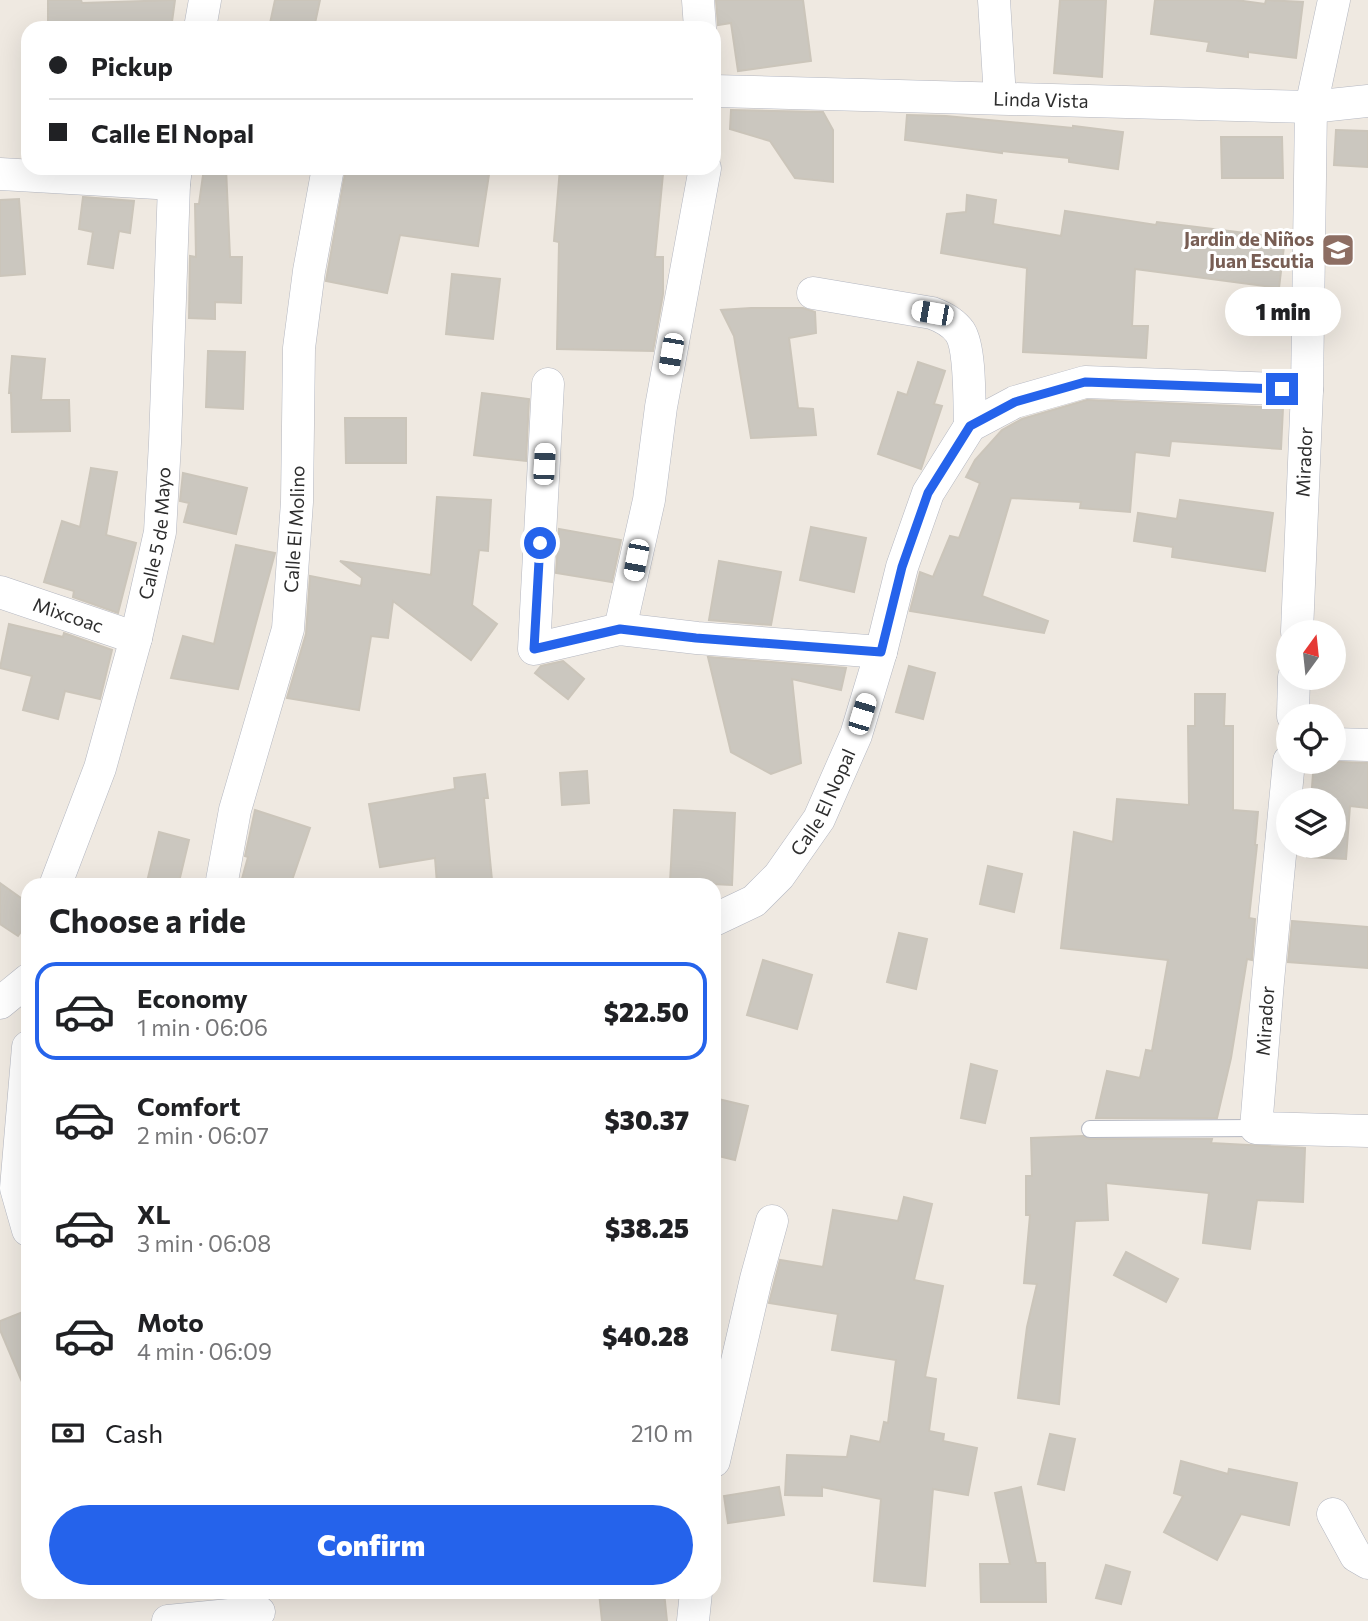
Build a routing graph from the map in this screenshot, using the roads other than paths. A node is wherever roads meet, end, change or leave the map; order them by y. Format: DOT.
graph roads {
  1 [pos="205,0"];
  2 [pos="698,0"];
  3 [pos="994,0"];
  4 [pos="1334,0"];
  5 [pos="201,21"];
  6 [pos="700,21"];
  7 [pos="721,91"];
  8 [pos="1000,98"];
  9 [pos="1368,101"];
  10 [pos="1311,107"];
  11 [pos="0,174"];
  12 [pos="21,174"];
  13 [pos="88,175"];
  14 [pos="326,175"];
  15 [pos="704,175"];
  16 [pos="175,176"];
  17 [pos="813,293"];
  18 [pos="548,384"];
  19 [pos="1307,390"];
  20 [pos="970,426"];
  21 [pos="0,592"];
  22 [pos="1297,620"];
  23 [pos="620,629"];
  24 [pos="136,638"];
  25 [pos="881,652"];
  26 [pos="1346,744"];
  27 [pos="1368,745"];
  28 [pos="1288,774"];
  29 [pos="58,878"];
  30 [pos="222,878"];
  31 [pos="721,917"];
  32 [pos="21,986"];
  33 [pos="0,1003"];
  34 [pos="1256,1128"];
  35 [pos="1090,1129"];
  36 [pos="21,1130"];
  37 [pos="1368,1131"];
  38 [pos="21,1206"];
  39 [pos="772,1221"];
  40 [pos="721,1430"];
  41 [pos="1333,1514"];
  42 [pos="1368,1563"];
  43 [pos="695,1599"];
  44 [pos="258,1609"];
  45 [pos="168,1621"];
  46 [pos="693,1621"];
  1 -- 5 [label="street"];
  2 -- 6 [label="street"];
  3 -- 8 [label="street"];
  4 -- 10 [label="street, Mirador"];
  7 -- 8 [label="street, Linda Vista"];
  8 -- 10 [label="street, Linda Vista"];
  9 -- 10 [label="street, Linda Vista"];
  10 -- 19 [label="street, Mirador"];
  11 -- 12 [label="street"];
  13 -- 16 [label="street"];
  14 -- 30 [label="street, Calle El Molino"];
  15 -- 23 [label="street"];
  16 -- 24 [label="street, Calle 5 de Mayo"];
  17 -- 20 [label="street"];
  18 -- 23 [label="street"];
  19 -- 20 [label="street, Calle El Nopal"];
  19 -- 22 [label="street, Mirador"];
  20 -- 25 [label="street, Calle El Nopal"];
  21 -- 24 [label="street, Mixcoac"];
  23 -- 25 [label="street"];
  24 -- 29 [label="street, Calle 5 de Mayo"];
  25 -- 31 [label="street, Calle El Nopal"];
  26 -- 27 [label="street"];
  28 -- 34 [label="street, Mirador"];
  32 -- 33 [label="street"];
  34 -- 35 [label="lane"];
  34 -- 37 [label="street"];
  36 -- 38 [label="street"];
  39 -- 40 [label="street"];
  41 -- 42 [label="street"];
  43 -- 46 [label="street"];
  44 -- 45 [label="street"];
}
